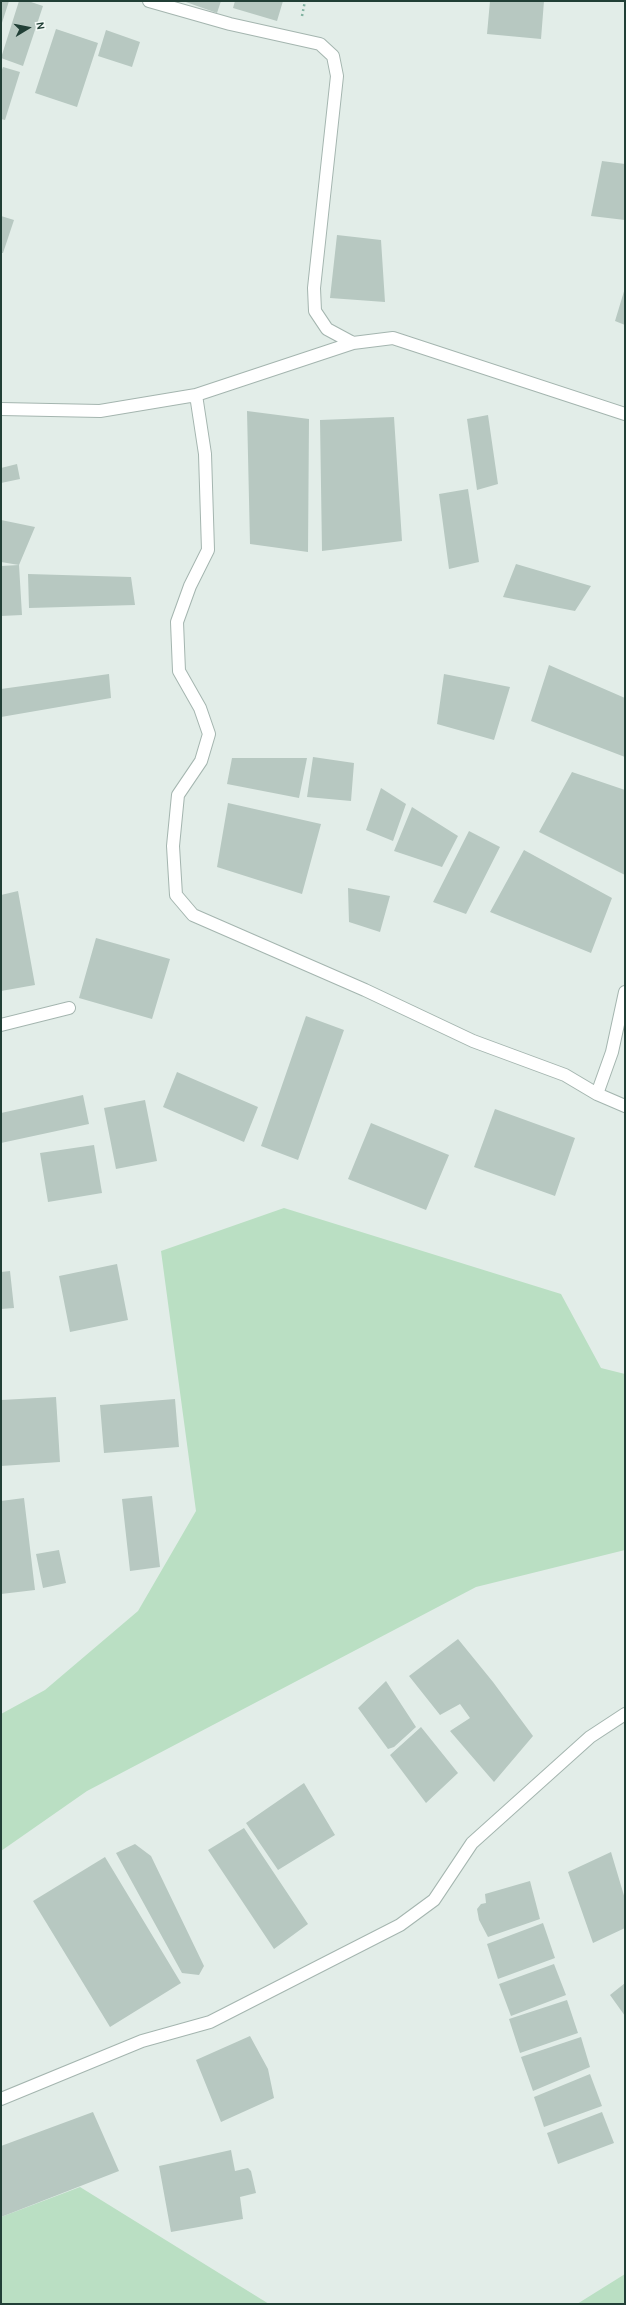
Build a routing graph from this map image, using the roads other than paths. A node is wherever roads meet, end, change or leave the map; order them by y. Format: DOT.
graph roads {
  1 [pos="149,1"];
  2 [pos="353,343"];
  3 [pos="196,395"];
  4 [pos="1,409"];
  5 [pos="625,414"];
  6 [pos="625,992"];
  7 [pos="69,1008"];
  8 [pos="1,1024"];
  9 [pos="597,1094"];
  10 [pos="625,1106"];
  11 [pos="625,1714"];
  12 [pos="1,2099"];
  1 -- 2 [label="street"];
  2 -- 3 [label="street"];
  2 -- 5 [label="street"];
  3 -- 4 [label="street"];
  3 -- 9 [label="street"];
  6 -- 9 [label="street"];
  7 -- 8 [label="street"];
  9 -- 10 [label="street"];
  11 -- 12 [label="street"];
}
